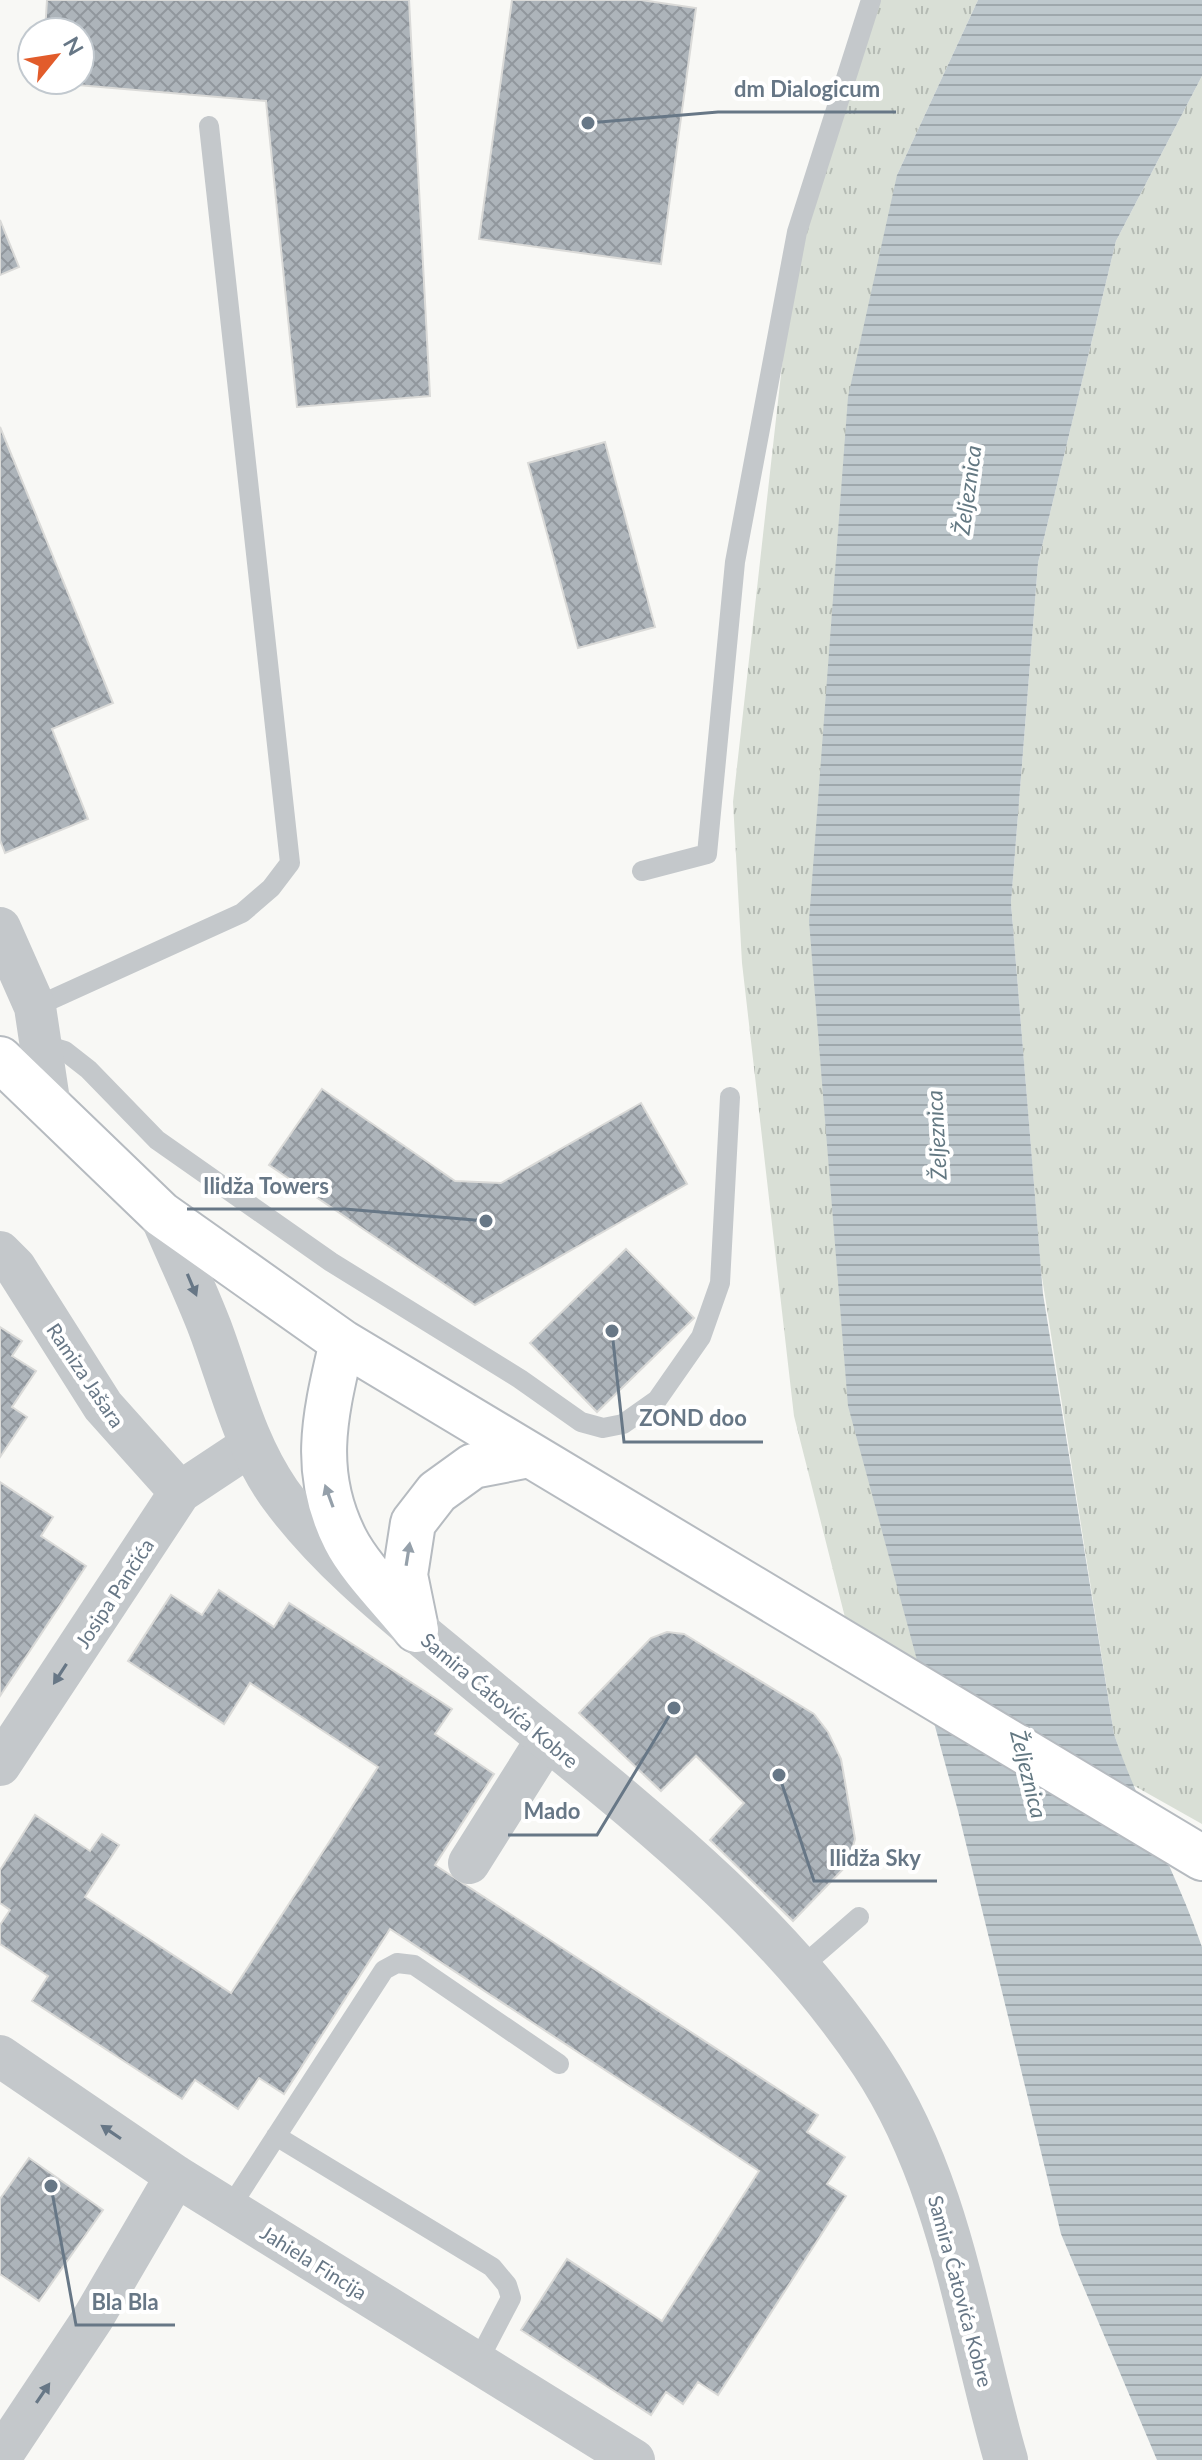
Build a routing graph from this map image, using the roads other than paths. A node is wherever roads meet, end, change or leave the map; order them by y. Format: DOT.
graph roads {
  1 [pos="871,0"];
  2 [pos="209,126"];
  3 [pos="642,871"];
  4 [pos="0,928"];
  5 [pos="38,1026"];
  6 [pos="0,1059"];
  7 [pos="730,1097"];
  8 [pos="50,1107"];
  9 [pos="161,1214"];
  10 [pos="0,1252"];
  11 [pos="342,1342"];
  12 [pos="251,1445"];
  13 [pos="529,1455"];
  14 [pos="180,1492"];
  15 [pos="416,1630"];
  16 [pos="547,1739"];
  17 [pos="0,1765"];
  18 [pos="1202,1858"];
  19 [pos="469,1863"];
  20 [pos="859,1917"];
  21 [pos="798,1970"];
  22 [pos="0,2056"];
  23 [pos="559,2064"];
  24 [pos="276,2136"];
  25 [pos="176,2176"];
  26 [pos="229,2209"];
  27 [pos="477,2363"];
  28 [pos="0,2458"];
  29 [pos="634,2460"];
  30 [pos="1006,2460"];
  1 -- 3 [label="lane"];
  2 -- 5 [label="lane"];
  4 -- 5 [label="street"];
  5 -- 7 [label="lane"];
  5 -- 8 [label="street"];
  6 -- 8 [label="main road, Samira Ćatovića Kobre"];
  8 -- 9 [label="main road, Samira Ćatovića Kobre"];
  9 -- 11 [label="main road, Samira Ćatovića Kobre"];
  9 -- 12 [label="street, Samira Ćatovića Kobre, one-way"];
  10 -- 14 [label="street, Ramiza Jašara"];
  11 -- 13 [label="main road, Samira Ćatovića Kobre"];
  15 -- 11 [label="main road, one-way"];
  12 -- 14 [label="street, Josipa Pančića"];
  12 -- 15 [label="street, Samira Ćatovića Kobre"];
  15 -- 13 [label="main road, one-way"];
  13 -- 18 [label="main road, Samira Ćatovića Kobre"];
  14 -- 17 [label="street, Josipa Pančića, one-way"];
  15 -- 16 [label="street, Samira Ćatovića Kobre"];
  16 -- 19 [label="street"];
  16 -- 21 [label="street, Samira Ćatovića Kobre"];
  20 -- 21 [label="lane"];
  21 -- 30 [label="street, Samira Ćatovića Kobre"];
  25 -- 22 [label="street, Jahiela Fincija, one-way"];
  23 -- 24 [label="lane"];
  24 -- 26 [label="lane"];
  24 -- 27 [label="lane"];
  25 -- 26 [label="street, Jahiela Fincija"];
  28 -- 25 [label="street, one-way"];
  26 -- 27 [label="street, Jahiela Fincija"];
  27 -- 29 [label="street, Jahiela Fincija"];
}
